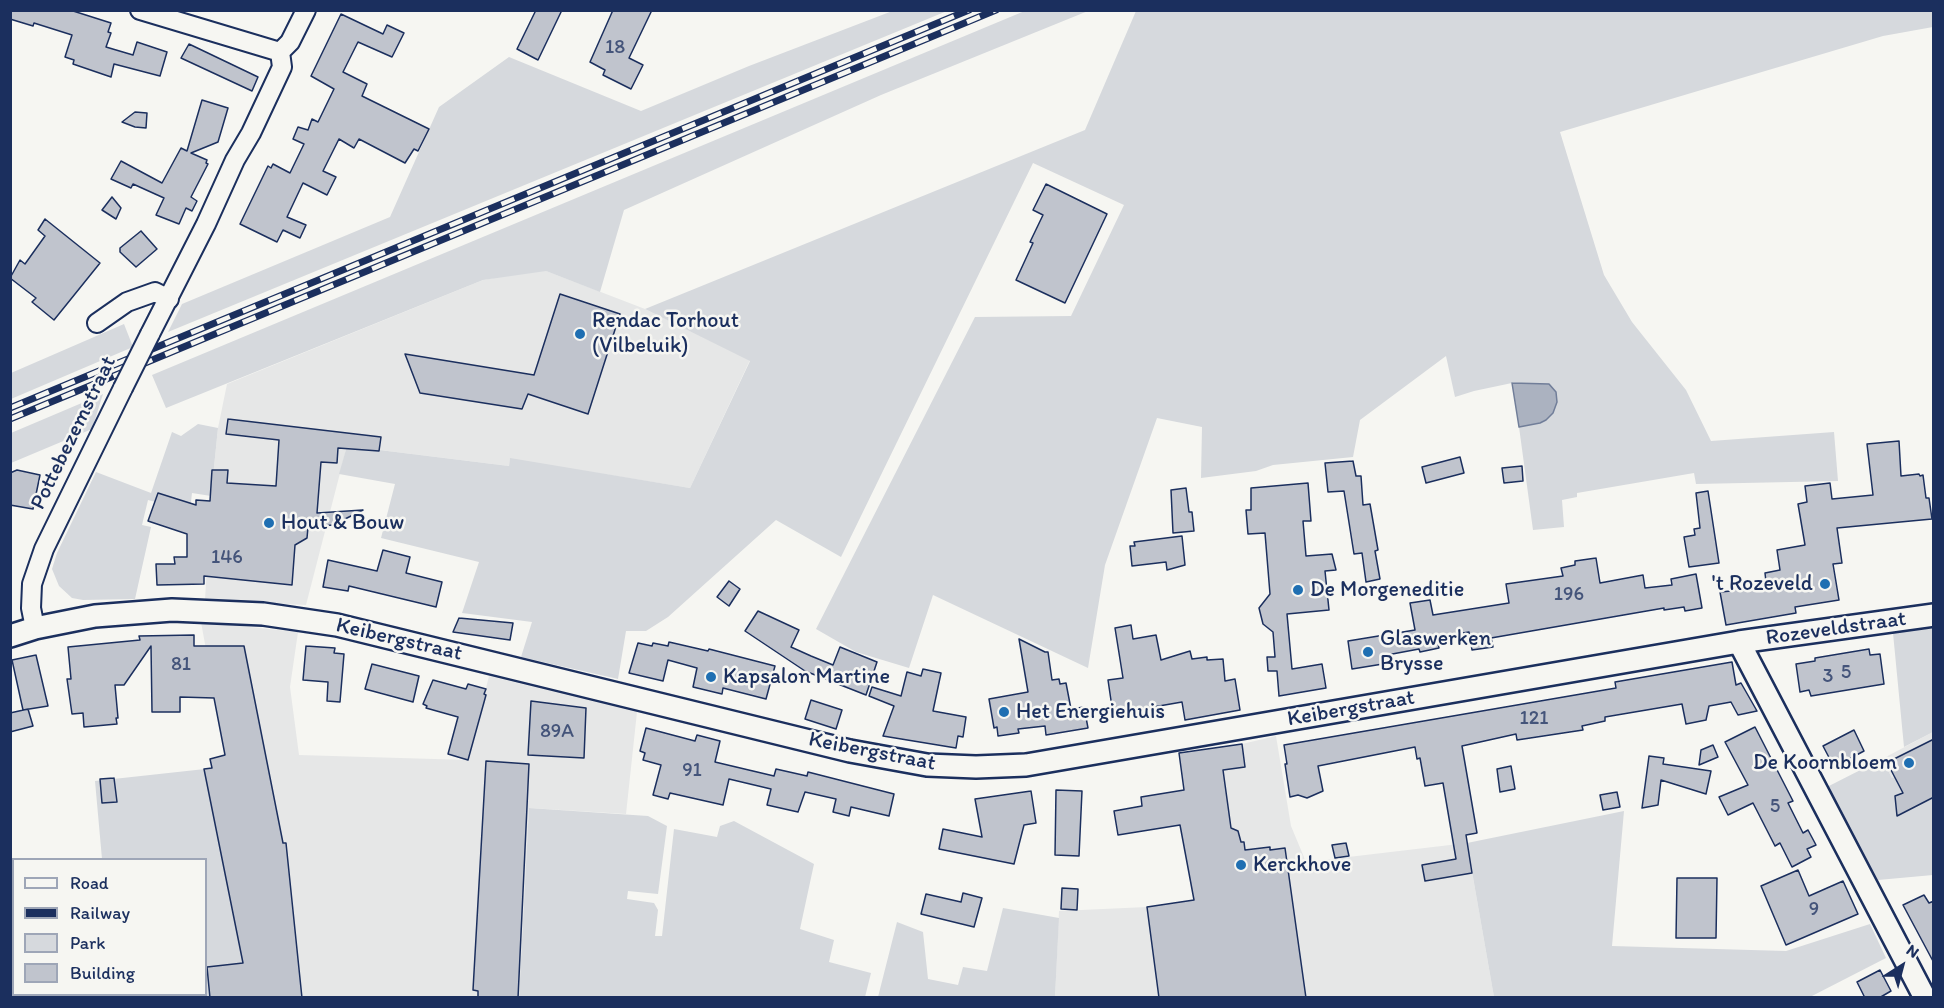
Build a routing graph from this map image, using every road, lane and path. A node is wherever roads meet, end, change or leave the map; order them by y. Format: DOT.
graph roads {
  1 [pos="140,10"];
  2 [pos="306,10"];
  3 [pos="280,52"];
  4 [pos="169,299"];
  5 [pos="97,323"];
  6 [pos="1934,615"];
  7 [pos="35,628"];
  8 [pos="10,636"];
  9 [pos="1739,642"];
  10 [pos="1925,998"];
  1 -- 3 [label="street"];
  2 -- 3 [label="street, Pottebezemstraat"];
  3 -- 4 [label="street, Pottebezemstraat"];
  4 -- 5 [label="street, Pottebezemstraat"];
  4 -- 7 [label="street, Pottebezemstraat, bridge"];
  6 -- 9 [label="street, Rozeveldstraat"];
  7 -- 8 [label="street, Keibergstraat"];
  7 -- 9 [label="street, Keibergstraat"];
  9 -- 10 [label="street"];
}
